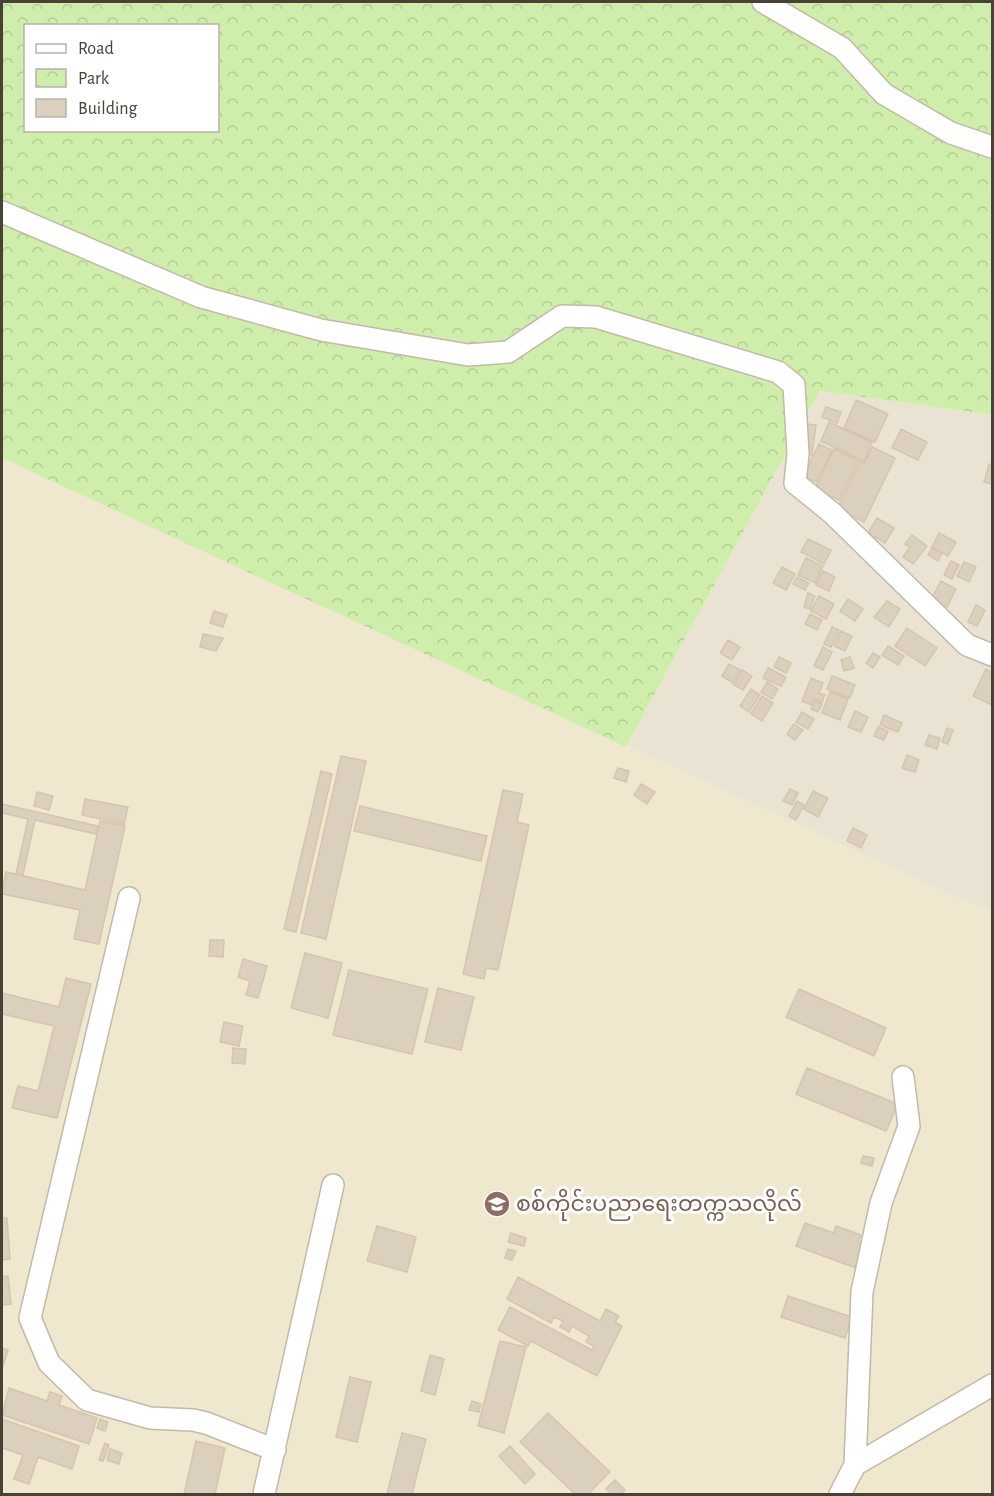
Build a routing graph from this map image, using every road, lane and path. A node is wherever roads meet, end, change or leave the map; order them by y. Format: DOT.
graph roads {
  1 [pos="763,2"];
  2 [pos="993,147"];
  3 [pos="2,212"];
  4 [pos="993,655"];
  5 [pos="129,898"];
  6 [pos="903,1077"];
  7 [pos="333,1185"];
  8 [pos="993,1385"];
  9 [pos="275,1450"];
  10 [pos="855,1466"];
  11 [pos="264,1494"];
  12 [pos="840,1494"];
  1 -- 2 [label="street"];
  3 -- 4 [label="street"];
  5 -- 9 [label="street"];
  6 -- 10 [label="street"];
  7 -- 9 [label="street"];
  8 -- 10 [label="street"];
  9 -- 11 [label="street"];
  10 -- 12 [label="street"];
}
